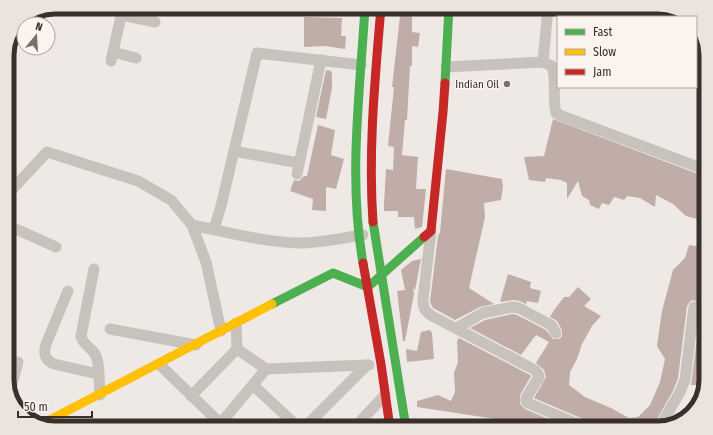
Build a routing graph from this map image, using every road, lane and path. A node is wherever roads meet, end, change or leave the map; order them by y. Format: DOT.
graph roads {
  1 [pos="122,14"];
  2 [pos="132,14"];
  3 [pos="365,14"];
  4 [pos="380,14"];
  5 [pos="449,14"];
  6 [pos="547,14"];
  7 [pos="155,22"];
  8 [pos="136,58"];
  9 [pos="321,60"];
  10 [pos="542,62"];
  11 [pos="361,65"];
  12 [pos="446,67"];
  13 [pos="234,151"];
  14 [pos="699,167"];
  15 [pos="14,186"];
  16 [pos="192,225"];
  17 [pos="14,228"];
  18 [pos="214,229"];
  19 [pos="431,231"];
  20 [pos="374,233"];
  21 [pos="358,235"];
  22 [pos="56,247"];
  23 [pos="94,269"];
  24 [pos="382,276"];
  25 [pos="368,287"];
  26 [pos="68,291"];
  27 [pos="694,307"];
  28 [pos="236,323"];
  29 [pos="456,328"];
  30 [pos="110,329"];
  31 [pos="221,331"];
  32 [pos="556,333"];
  33 [pos="196,345"];
  34 [pos="237,349"];
  35 [pos="18,362"];
  36 [pos="159,364"];
  37 [pos="381,364"];
  38 [pos="366,365"];
  39 [pos="266,369"];
  40 [pos="98,374"];
  41 [pos="14,376"];
  42 [pos="253,385"];
  43 [pos="100,395"];
  44 [pos="385,395"];
  45 [pos="191,396"];
  46 [pos="48,421"];
  47 [pos="217,421"];
  48 [pos="226,421"];
  49 [pos="292,421"];
  50 [pos="311,421"];
  51 [pos="361,421"];
  52 [pos="389,421"];
  53 [pos="405,421"];
  54 [pos="570,421"];
  55 [pos="663,421"];
  1 -- 8 [label="street"];
  2 -- 7 [label="street"];
  3 -- 11 [label="main road"];
  4 -- 20 [label="main road"];
  5 -- 12 [label="main road"];
  6 -- 10 [label="street"];
  9 -- 11 [label="street"];
  9 -- 13 [label="street"];
  9 -- 13 [label="street"];
  10 -- 12 [label="street"];
  10 -- 14 [label="street"];
  11 -- 21 [label="main road"];
  12 -- 19 [label="main road"];
  13 -- 18 [label="street"];
  15 -- 16 [label="street"];
  16 -- 18 [label="street"];
  16 -- 31 [label="street"];
  17 -- 22 [label="street"];
  18 -- 21 [label="street"];
  19 -- 24 [label="main road"];
  19 -- 29 [label="street"];
  20 -- 21 [label="street"];
  20 -- 24 [label="main road"];
  21 -- 25 [label="main road"];
  23 -- 40 [label="street"];
  24 -- 25 [label="main road"];
  24 -- 53 [label="main road"];
  25 -- 28 [label="main road"];
  25 -- 37 [label="main road"];
  26 -- 40 [label="street"];
  27 -- 55 [label="street"];
  28 -- 31 [label="main road"];
  28 -- 34 [label="street"];
  29 -- 32 [label="street"];
  29 -- 54 [label="street"];
  30 -- 33 [label="street"];
  31 -- 33 [label="main road"];
  33 -- 36 [label="main road"];
  34 -- 39 [label="street"];
  34 -- 45 [label="street"];
  35 -- 41 [label="street"];
  36 -- 43 [label="main road"];
  36 -- 45 [label="street"];
  37 -- 38 [label="street"];
  37 -- 44 [label="main road"];
  38 -- 39 [label="street"];
  38 -- 50 [label="street"];
  39 -- 42 [label="street"];
  40 -- 43 [label="street"];
  42 -- 48 [label="street"];
  42 -- 49 [label="street"];
  43 -- 46 [label="main road"];
  44 -- 51 [label="street"];
  44 -- 52 [label="main road"];
  45 -- 47 [label="street"];
}
